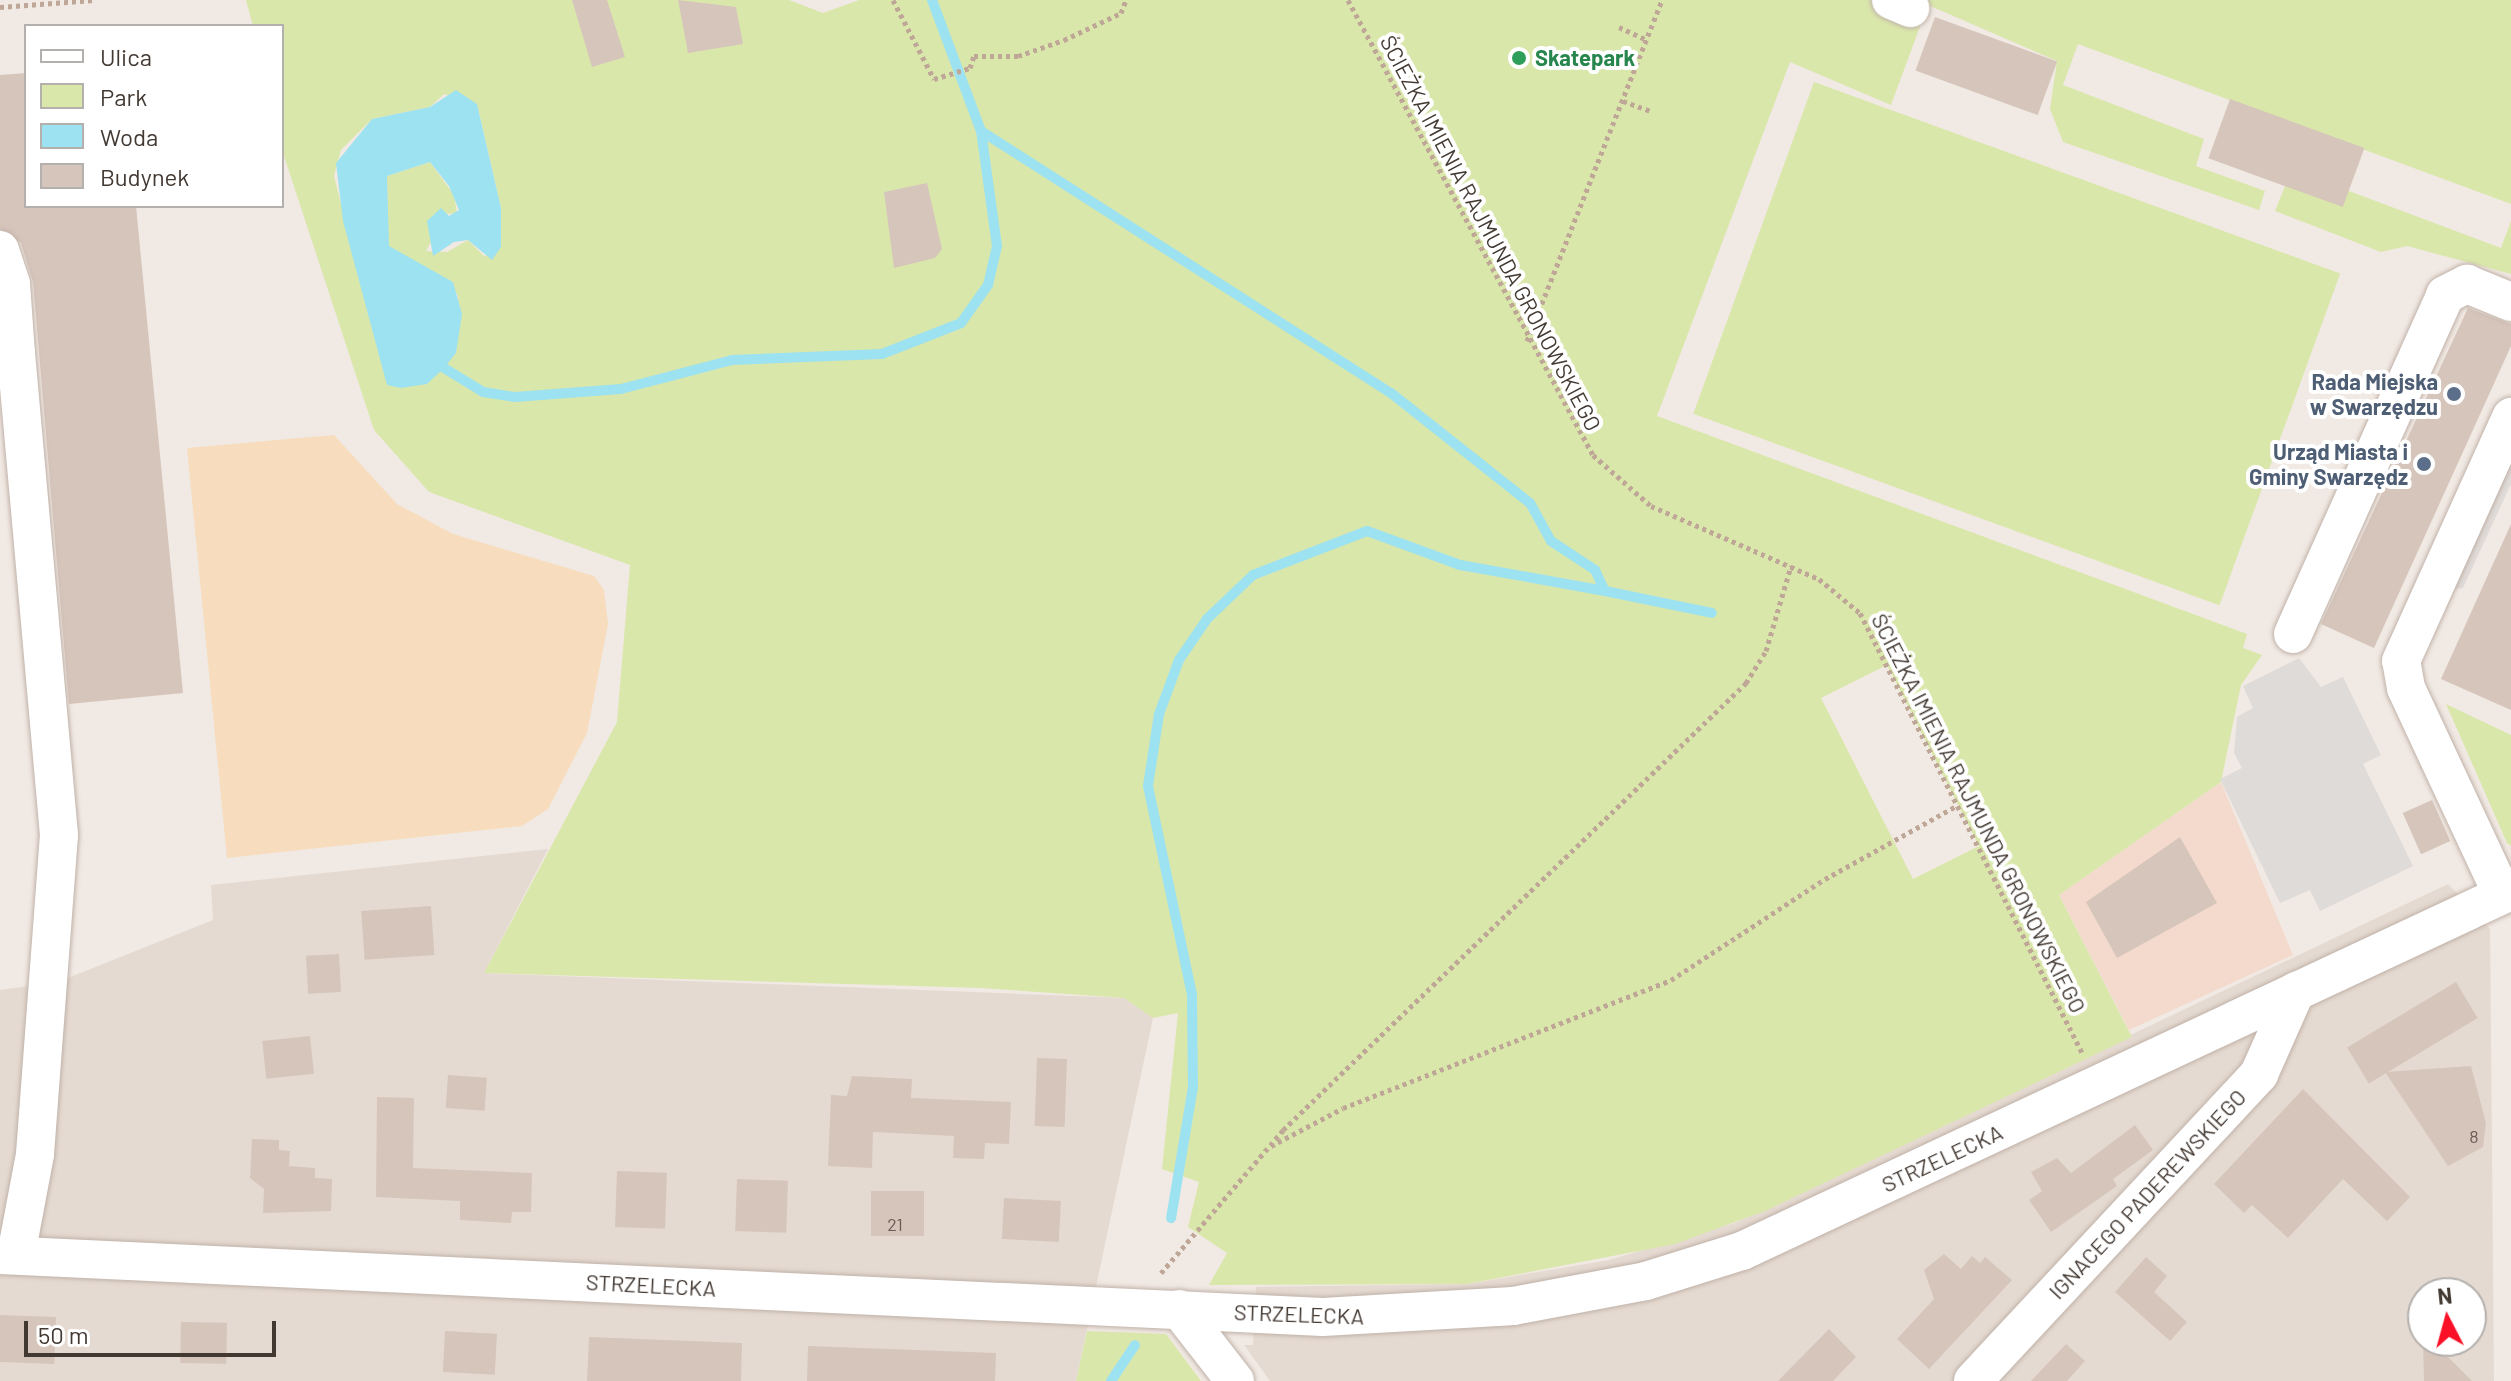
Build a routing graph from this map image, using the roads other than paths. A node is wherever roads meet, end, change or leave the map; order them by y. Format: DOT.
graph roads {
  1 [pos="0,250"];
  2 [pos="2511,302"];
  3 [pos="8,354"];
  4 [pos="2511,417"];
  5 [pos="2293,634"];
  6 [pos="2507,893"];
  7 [pos="2296,991"];
  8 [pos="8,1255"];
  9 [pos="1179,1309"];
  10 [pos="1235,1381"];
  11 [pos="1973,1381"];
  1 -- 3 [label="street"];
  2 -- 5 [label="street"];
  3 -- 8 [label="street"];
  4 -- 6 [label="street"];
  6 -- 7 [label="street, STRZELECKA"];
  7 -- 9 [label="street, STRZELECKA"];
  7 -- 11 [label="street, IGNACEGO PADEREWSKIEGO"];
  8 -- 9 [label="street, STRZELECKA"];
  9 -- 10 [label="street"];
}
